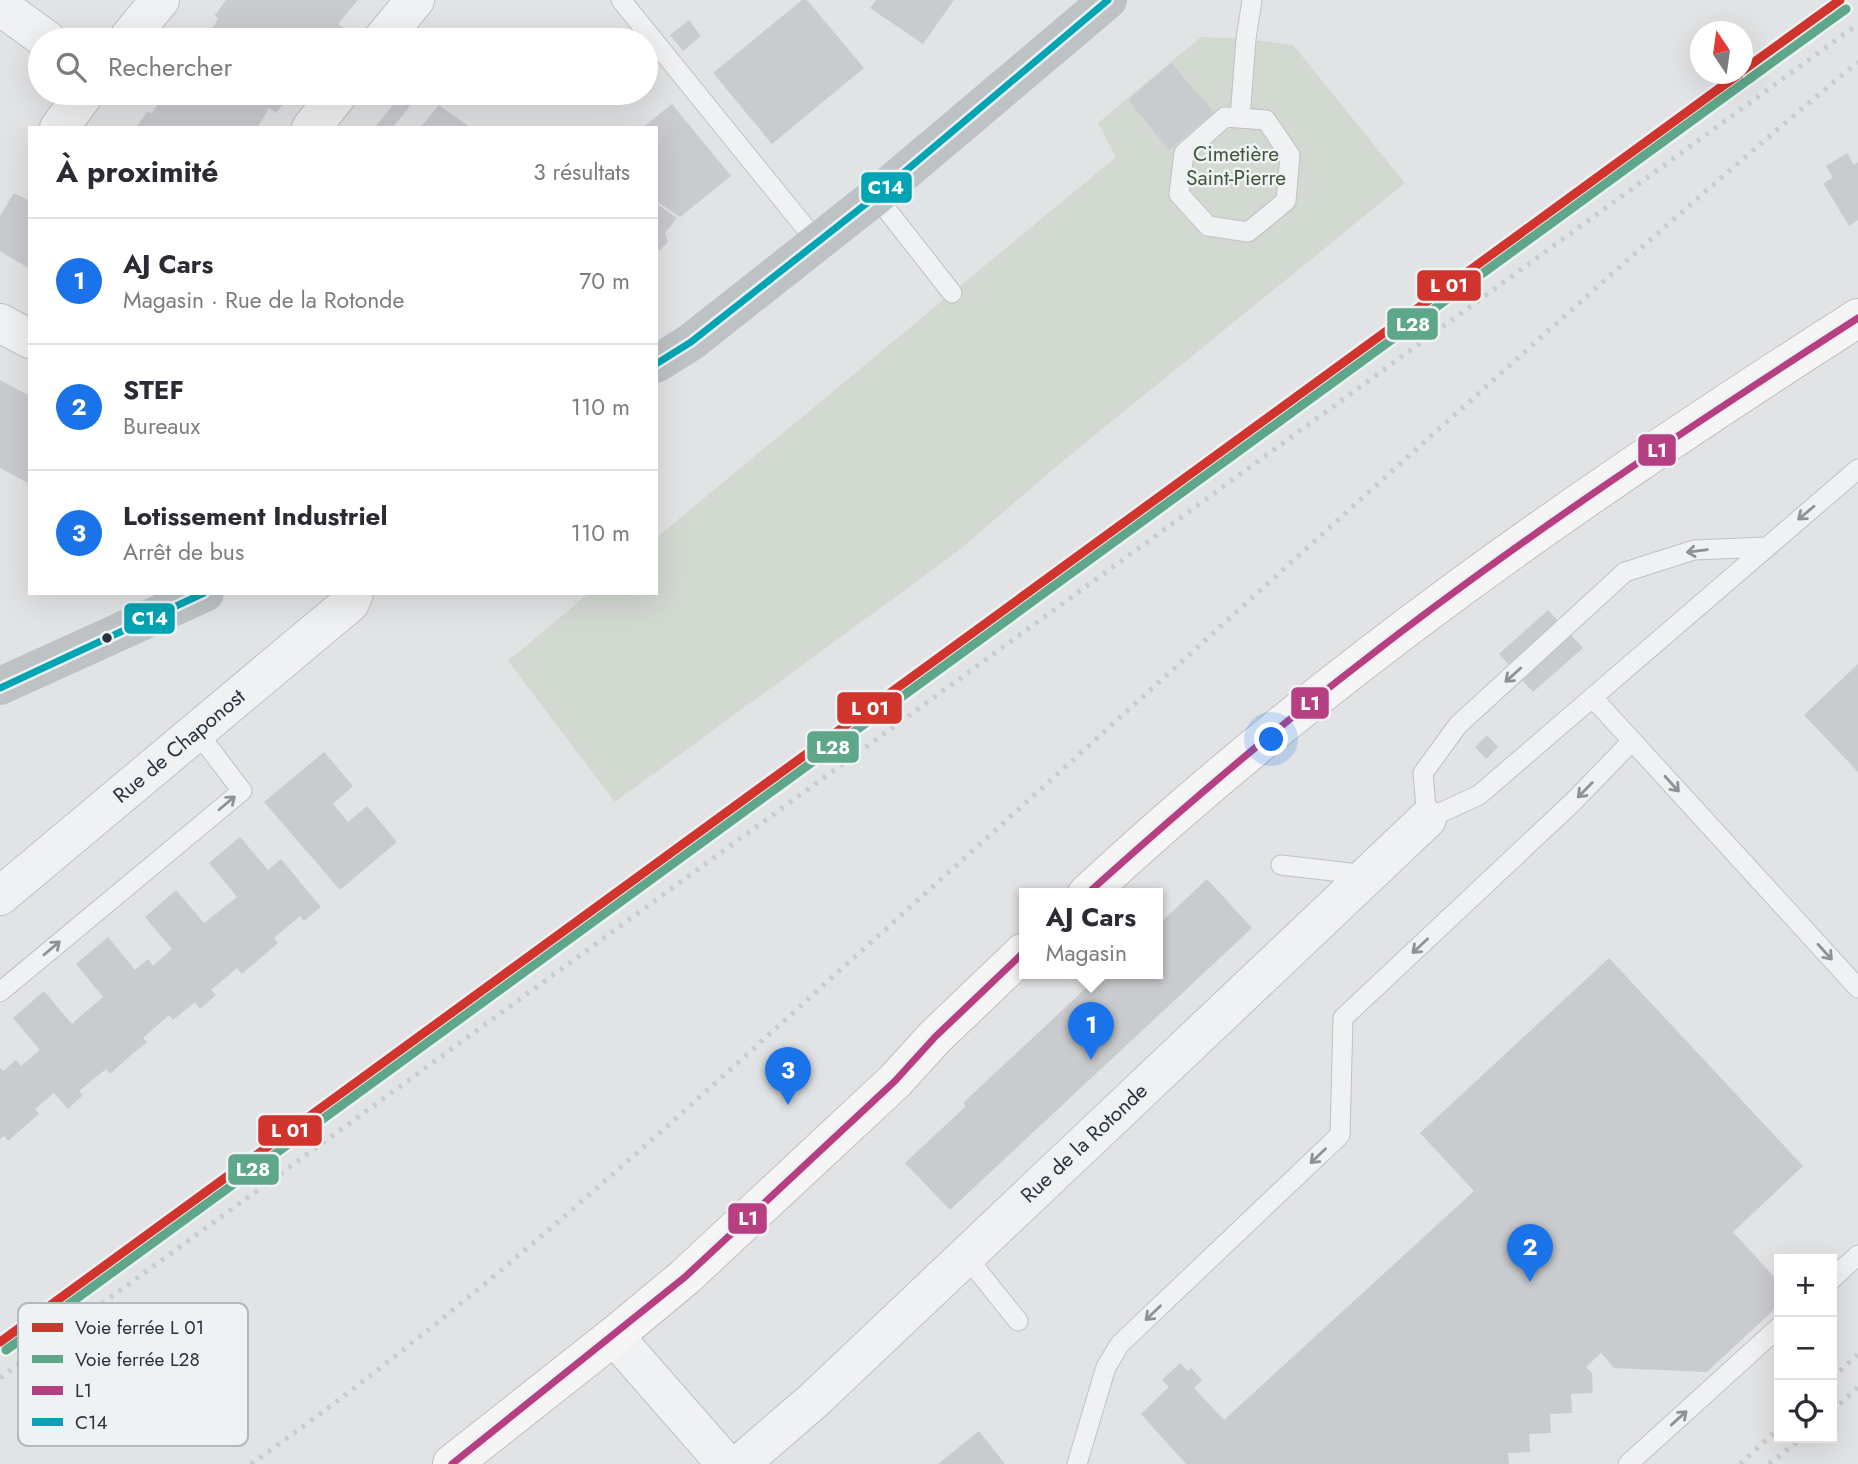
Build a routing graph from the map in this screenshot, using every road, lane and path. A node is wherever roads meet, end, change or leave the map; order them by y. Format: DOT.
graph roads {
  1 [pos="160,0"];
  2 [pos="415,0"];
  3 [pos="621,0"];
  4 [pos="1108,0"];
  5 [pos="1252,0"];
  6 [pos="0,6"];
  7 [pos="30,28"];
  8 [pos="137,28"];
  9 [pos="392,28"];
  10 [pos="644,28"];
  11 [pos="658,46"];
  12 [pos="76,105"];
  13 [pos="329,105"];
  14 [pos="1240,118"];
  15 [pos="60,126"];
  16 [pos="313,126"];
  17 [pos="876,196"];
  18 [pos="817,242"];
  19 [pos="952,293"];
  20 [pos="1858,318"];
  21 [pos="0,323"];
  22 [pos="28,339"];
  23 [pos="658,363"];
  24 [pos="1858,469"];
  25 [pos="1765,547"];
  26 [pos="201,595"];
  27 [pos="353,595"];
  28 [pos="1,686"];
  29 [pos="1593,698"];
  30 [pos="197,732"];
  31 [pos="1632,741"];
  32 [pos="1427,819"];
  33 [pos="1281,865"];
  34 [pos="1368,875"];
  35 [pos="1094,888"];
  36 [pos="0,897"];
  37 [pos="1019,957"];
  38 [pos="1858,988"];
  39 [pos="0,992"];
  40 [pos="965,1255"];
  41 [pos="1858,1255"];
  42 [pos="1837,1274"];
  43 [pos="1018,1321"];
  44 [pos="1774,1332"];
  45 [pos="614,1336"];
  46 [pos="452,1464"];
  47 [pos="726,1464"];
  48 [pos="740,1464"];
  49 [pos="1077,1464"];
  50 [pos="1628,1464"];
  1 -- 8 [label="street"];
  2 -- 9 [label="street"];
  3 -- 10 [label="lane"];
  4 -- 17 [label="main road"];
  5 -- 14 [label="lane"];
  6 -- 7 [label="street"];
  11 -- 18 [label="lane"];
  12 -- 15 [label="street"];
  13 -- 16 [label="street"];
  14 -- 14 [label="lane"];
  17 -- 18 [label="main road"];
  17 -- 19 [label="lane"];
  18 -- 23 [label="main road"];
  20 -- 35 [label="main road"];
  21 -- 22 [label="street"];
  24 -- 25 [label="lane, one-way"];
  25 -- 29 [label="lane"];
  25 -- 32 [label="lane, one-way"];
  26 -- 28 [label="main road"];
  27 -- 30 [label="street, Rue de Chaponost"];
  29 -- 31 [label="lane"];
  29 -- 32 [label="lane"];
  30 -- 36 [label="street, Rue de Chaponost"];
  39 -- 30 [label="lane, one-way"];
  31 -- 38 [label="lane, one-way"];
  31 -- 49 [label="lane, one-way"];
  32 -- 34 [label="street, Rue de la Rotonde"];
  33 -- 34 [label="lane"];
  34 -- 40 [label="street, Rue de la Rotonde"];
  37 -- 45 [label="main road"];
  40 -- 43 [label="lane"];
  40 -- 48 [label="street, Rue de la Rotonde"];
  41 -- 42 [label="lane"];
  50 -- 44 [label="lane, one-way"];
  45 -- 46 [label="main road"];
  45 -- 47 [label="street"];
}
